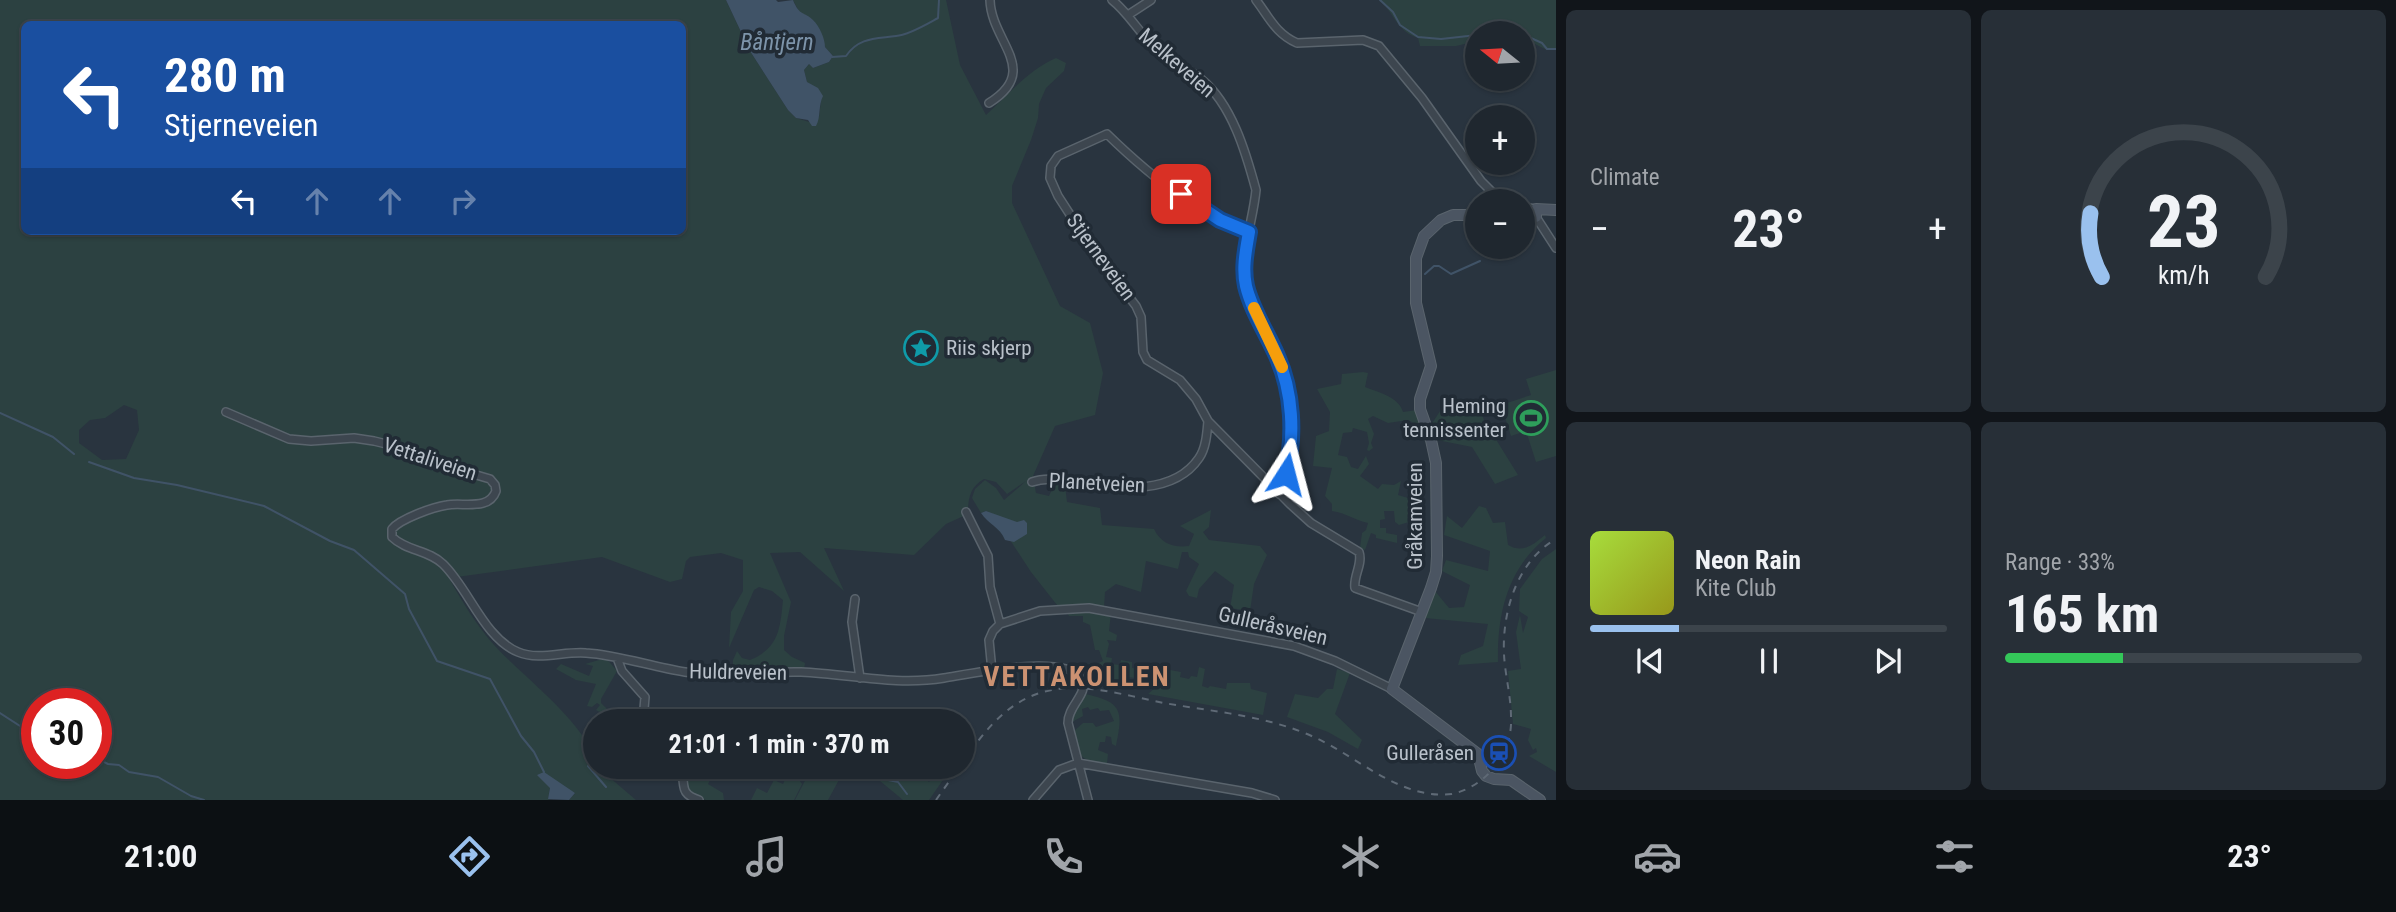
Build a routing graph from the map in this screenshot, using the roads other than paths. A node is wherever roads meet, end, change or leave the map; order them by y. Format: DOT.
graph roads {
  1 [pos="990,0"];
  2 [pos="1112,0"];
  3 [pos="1151,0"];
  4 [pos="1256,0"];
  5 [pos="1129,15"];
  6 [pos="989,103"];
  7 [pos="1489,189"];
  8 [pos="1556,210"];
  9 [pos="1536,213"];
  10 [pos="1465,215"];
  11 [pos="1249,232"];
  12 [pos="1556,248"];
  13 [pos="226,412"];
  14 [pos="1208,421"];
  15 [pos="1032,482"];
  16 [pos="1279,494"];
  17 [pos="966,512"];
  18 [pos="855,599"];
  19 [pos="1422,612"];
  20 [pos="1000,624"];
  21 [pos="617,658"];
  22 [pos="992,671"];
  23 [pos="860,678"];
  24 [pos="1392,689"];
  25 [pos="644,709"];
  26 [pos="1078,762"];
  27 [pos="683,779"];
  28 [pos="699,800"];
  29 [pos="1033,800"];
  30 [pos="1088,800"];
  31 [pos="1275,800"];
  32 [pos="1540,800"];
  1 -- 6 [label="street"];
  2 -- 5 [label="street, Melkeveien"];
  3 -- 5 [label="street"];
  4 -- 7 [label="street"];
  5 -- 11 [label="street, Melkeveien"];
  8 -- 9 [label="street"];
  9 -- 12 [label="street"];
  10 -- 19 [label="street, Gråkamveien"];
  11 -- 14 [label="street, Stjerneveien"];
  11 -- 16 [label="street, Melkeveien"];
  13 -- 21 [label="street, Vettaliveien"];
  14 -- 15 [label="street, Planetveien"];
  14 -- 16 [label="street, Stjerneveien"];
  16 -- 19 [label="street, Stjerneveien"];
  17 -- 20 [label="street"];
  18 -- 23 [label="street"];
  19 -- 24 [label="street, Gråkamveien"];
  20 -- 22 [label="street"];
  20 -- 24 [label="street, Gulleråsveien"];
  21 -- 23 [label="street, Huldreveien"];
  21 -- 25 [label="street"];
  22 -- 23 [label="street, Huldreveien"];
  22 -- 26 [label="street, Huldreveien"];
  24 -- 32 [label="street, Gulleråsveien"];
  26 -- 29 [label="street"];
  26 -- 30 [label="street"];
  26 -- 31 [label="street"];
  27 -- 28 [label="street"];
}
